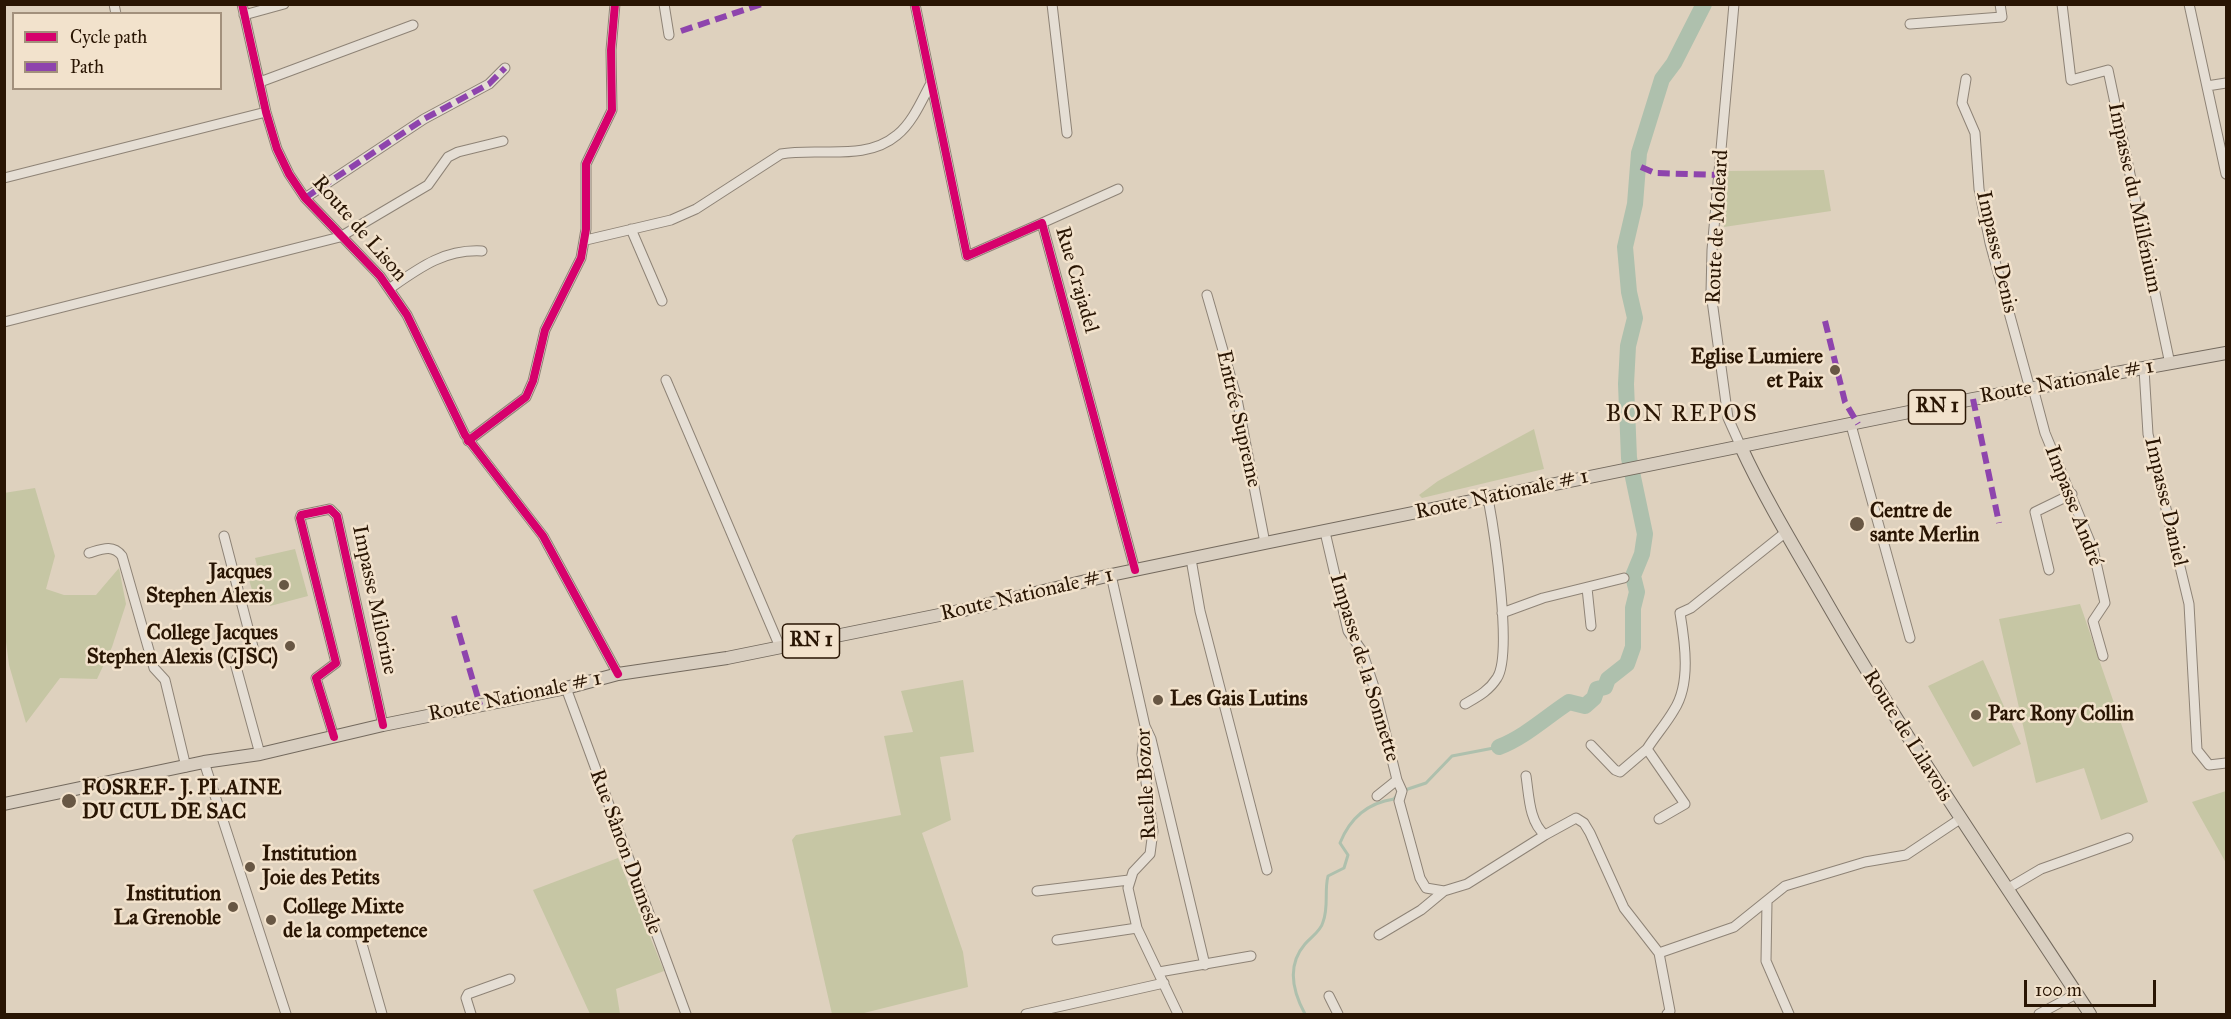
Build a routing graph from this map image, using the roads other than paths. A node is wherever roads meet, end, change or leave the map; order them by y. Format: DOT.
graph roads {
  1 [pos="242,4"];
  2 [pos="284,4"];
  3 [pos="615,4"];
  4 [pos="664,4"];
  5 [pos="915,4"];
  6 [pos="1052,4"];
  7 [pos="1734,4"];
  8 [pos="2000,4"];
  9 [pos="2062,4"];
  10 [pos="2189,4"];
  11 [pos="244,15"];
  12 [pos="1910,24"];
  13 [pos="413,25"];
  14 [pos="669,34"];
  15 [pos="505,68"];
  16 [pos="1966,80"];
  17 [pos="260,82"];
  18 [pos="2226,83"];
  19 [pos="930,85"];
  20 [pos="2207,86"];
  21 [pos="266,112"];
  22 [pos="1067,133"];
  23 [pos="502,141"];
  24 [pos="2226,174"];
  25 [pos="4,178"];
  26 [pos="1118,189"];
  27 [pos="305,198"];
  28 [pos="1042,223"];
  29 [pos="631,229"];
  30 [pos="340,237"];
  31 [pos="586,240"];
  32 [pos="482,251"];
  33 [pos="389,289"];
  34 [pos="1207,295"];
  35 [pos="662,301"];
  36 [pos="4,322"];
  37 [pos="2226,353"];
  38 [pos="2170,364"];
  39 [pos="2144,369"];
  40 [pos="666,380"];
  41 [pos="2032,388"];
  42 [pos="1851,425"];
  43 [pos="468,441"];
  44 [pos="1741,447"];
  45 [pos="2072,495"];
  46 [pos="1488,498"];
  47 [pos="1325,532"];
  48 [pos="1786,532"];
  49 [pos="224,536"];
  50 [pos="1265,543"];
  51 [pos="89,553"];
  52 [pos="1191,559"];
  53 [pos="1135,570"];
  54 [pos="2049,570"];
  55 [pos="1111,575"];
  56 [pos="1624,578"];
  57 [pos="1587,588"];
  58 [pos="1502,613"];
  59 [pos="1591,626"];
  60 [pos="1910,638"];
  61 [pos="780,647"];
  62 [pos="2103,656"];
  63 [pos="618,674"];
  64 [pos="566,688"];
  65 [pos="1465,704"];
  66 [pos="383,725"];
  67 [pos="1145,726"];
  68 [pos="334,737"];
  69 [pos="1591,745"];
  70 [pos="1647,749"];
  71 [pos="260,754"];
  72 [pos="204,762"];
  73 [pos="2226,763"];
  74 [pos="186,767"];
  75 [pos="1526,776"];
  76 [pos="1397,780"];
  77 [pos="1377,796"];
  78 [pos="4,804"];
  79 [pos="1659,819"];
  80 [pos="1960,819"];
  81 [pos="1545,835"];
  82 [pos="2128,838"];
  83 [pos="1267,870"];
  84 [pos="1129,880"];
  85 [pos="1426,888"];
  86 [pos="2007,889"];
  87 [pos="1037,891"];
  88 [pos="1444,891"];
  89 [pos="1767,902"];
  90 [pos="1427,904"];
  91 [pos="1137,928"];
  92 [pos="1379,935"];
  93 [pos="360,937"];
  94 [pos="1057,940"];
  95 [pos="1659,953"];
  96 [pos="1251,956"];
  97 [pos="1204,965"];
  98 [pos="1159,972"];
  99 [pos="510,979"];
  100 [pos="1164,983"];
  101 [pos="2076,994"];
  102 [pos="1329,996"];
  103 [pos="286,1014"];
  104 [pos="382,1014"];
  105 [pos="471,1014"];
  106 [pos="686,1014"];
  107 [pos="1026,1014"];
  108 [pos="1178,1014"];
  109 [pos="1338,1014"];
  110 [pos="1667,1014"];
  111 [pos="1788,1014"];
  112 [pos="2039,1014"];
  113 [pos="2090,1014"];
  1 -- 11 [label="street, Route de Lison"];
  2 -- 11 [label="street"];
  3 -- 31 [label="street"];
  4 -- 14 [label="street"];
  5 -- 19 [label="street, Rue Crajadel"];
  6 -- 22 [label="street"];
  7 -- 44 [label="street, Route de Moleard"];
  8 -- 12 [label="street"];
  9 -- 38 [label="street, Impasse du Millénium"];
  10 -- 20 [label="street"];
  11 -- 17 [label="street, Route de Lison"];
  13 -- 17 [label="street"];
  15 -- 27 [label="street"];
  16 -- 41 [label="street, Impasse Denis"];
  17 -- 21 [label="street, Route de Lison"];
  18 -- 20 [label="street"];
  19 -- 28 [label="street, Rue Crajadel"];
  19 -- 29 [label="street"];
  20 -- 24 [label="street"];
  21 -- 25 [label="street"];
  21 -- 27 [label="street, Route de Lison"];
  23 -- 30 [label="street"];
  26 -- 28 [label="street"];
  27 -- 30 [label="street, Route de Lison"];
  28 -- 53 [label="street, Rue Crajadel"];
  29 -- 31 [label="street"];
  29 -- 35 [label="street"];
  30 -- 33 [label="street, Route de Lison"];
  30 -- 36 [label="street"];
  31 -- 43 [label="street"];
  32 -- 33 [label="street"];
  33 -- 43 [label="street, Route de Lison"];
  34 -- 50 [label="street, Entrée Supreme"];
  37 -- 38 [label="main road, Route Nationale # 1 / RN 1"];
  38 -- 39 [label="main road, Route Nationale # 1 / RN 1"];
  39 -- 41 [label="main road, Route Nationale # 1 / RN 1"];
  39 -- 73 [label="street, Impasse Daniel"];
  40 -- 61 [label="street"];
  41 -- 42 [label="main road, Route Nationale # 1 / RN 1"];
  41 -- 45 [label="street, Impasse André"];
  42 -- 44 [label="main road, Route Nationale # 1 / RN 1"];
  42 -- 60 [label="street"];
  43 -- 63 [label="street, Route de Lison"];
  44 -- 46 [label="main road, Route Nationale # 1 / RN 1"];
  44 -- 48 [label="main road, Route de Lilavois"];
  45 -- 54 [label="street"];
  45 -- 62 [label="street, Impasse André"];
  46 -- 47 [label="main road, Route Nationale # 1 / RN 1"];
  46 -- 58 [label="street"];
  47 -- 50 [label="main road, Route Nationale # 1 / RN 1"];
  47 -- 76 [label="street, Impasse de la Sonnette"];
  48 -- 70 [label="street"];
  48 -- 80 [label="main road, Route de Lilavois"];
  49 -- 71 [label="street"];
  50 -- 52 [label="main road, Route Nationale # 1 / RN 1"];
  51 -- 74 [label="street"];
  52 -- 53 [label="main road, Route Nationale # 1 / RN 1"];
  52 -- 83 [label="street"];
  53 -- 55 [label="main road, Route Nationale # 1 / RN 1"];
  55 -- 61 [label="main road, Route Nationale # 1 / RN 1"];
  55 -- 67 [label="street, Ruelle Bozor"];
  56 -- 57 [label="street"];
  57 -- 58 [label="street"];
  57 -- 59 [label="street"];
  58 -- 65 [label="street"];
  61 -- 63 [label="main road, Route Nationale # 1 / RN 1"];
  63 -- 64 [label="main road, Route Nationale # 1 / RN 1"];
  64 -- 66 [label="main road, Route Nationale # 1 / RN 1"];
  64 -- 106 [label="street, Rue Sânon Dumesle"];
  66 -- 68 [label="main road, Route Nationale # 1 / RN 1"];
  66 -- 68 [label="street, Impasse Milorine"];
  67 -- 84 [label="street, Ruelle Bozor"];
  67 -- 97 [label="street"];
  68 -- 71 [label="main road, Route Nationale # 1 / RN 1"];
  69 -- 70 [label="street"];
  70 -- 79 [label="street"];
  71 -- 72 [label="main road, Route Nationale # 1 / RN 1"];
  72 -- 74 [label="main road, Route Nationale # 1 / RN 1"];
  72 -- 103 [label="street"];
  74 -- 78 [label="main road, Route Nationale # 1 / RN 1"];
  75 -- 81 [label="street"];
  76 -- 77 [label="street, Impasse de la Sonnette"];
  76 -- 85 [label="street"];
  80 -- 86 [label="main road, Route de Lilavois"];
  80 -- 89 [label="street"];
  81 -- 88 [label="street"];
  81 -- 95 [label="street"];
  82 -- 86 [label="street"];
  84 -- 87 [label="street"];
  84 -- 91 [label="street"];
  85 -- 88 [label="street"];
  85 -- 90 [label="street"];
  86 -- 101 [label="main road, Route de Lilavois"];
  88 -- 90 [label="street"];
  89 -- 95 [label="street"];
  89 -- 111 [label="street"];
  90 -- 92 [label="street"];
  91 -- 94 [label="street"];
  91 -- 98 [label="street"];
  93 -- 104 [label="street"];
  95 -- 110 [label="street"];
  96 -- 97 [label="street"];
  97 -- 98 [label="street"];
  98 -- 100 [label="street"];
  99 -- 105 [label="street"];
  100 -- 107 [label="street"];
  100 -- 108 [label="street"];
  101 -- 112 [label="street"];
  101 -- 113 [label="main road, Route de Lilavois"];
  102 -- 109 [label="street"];
}
